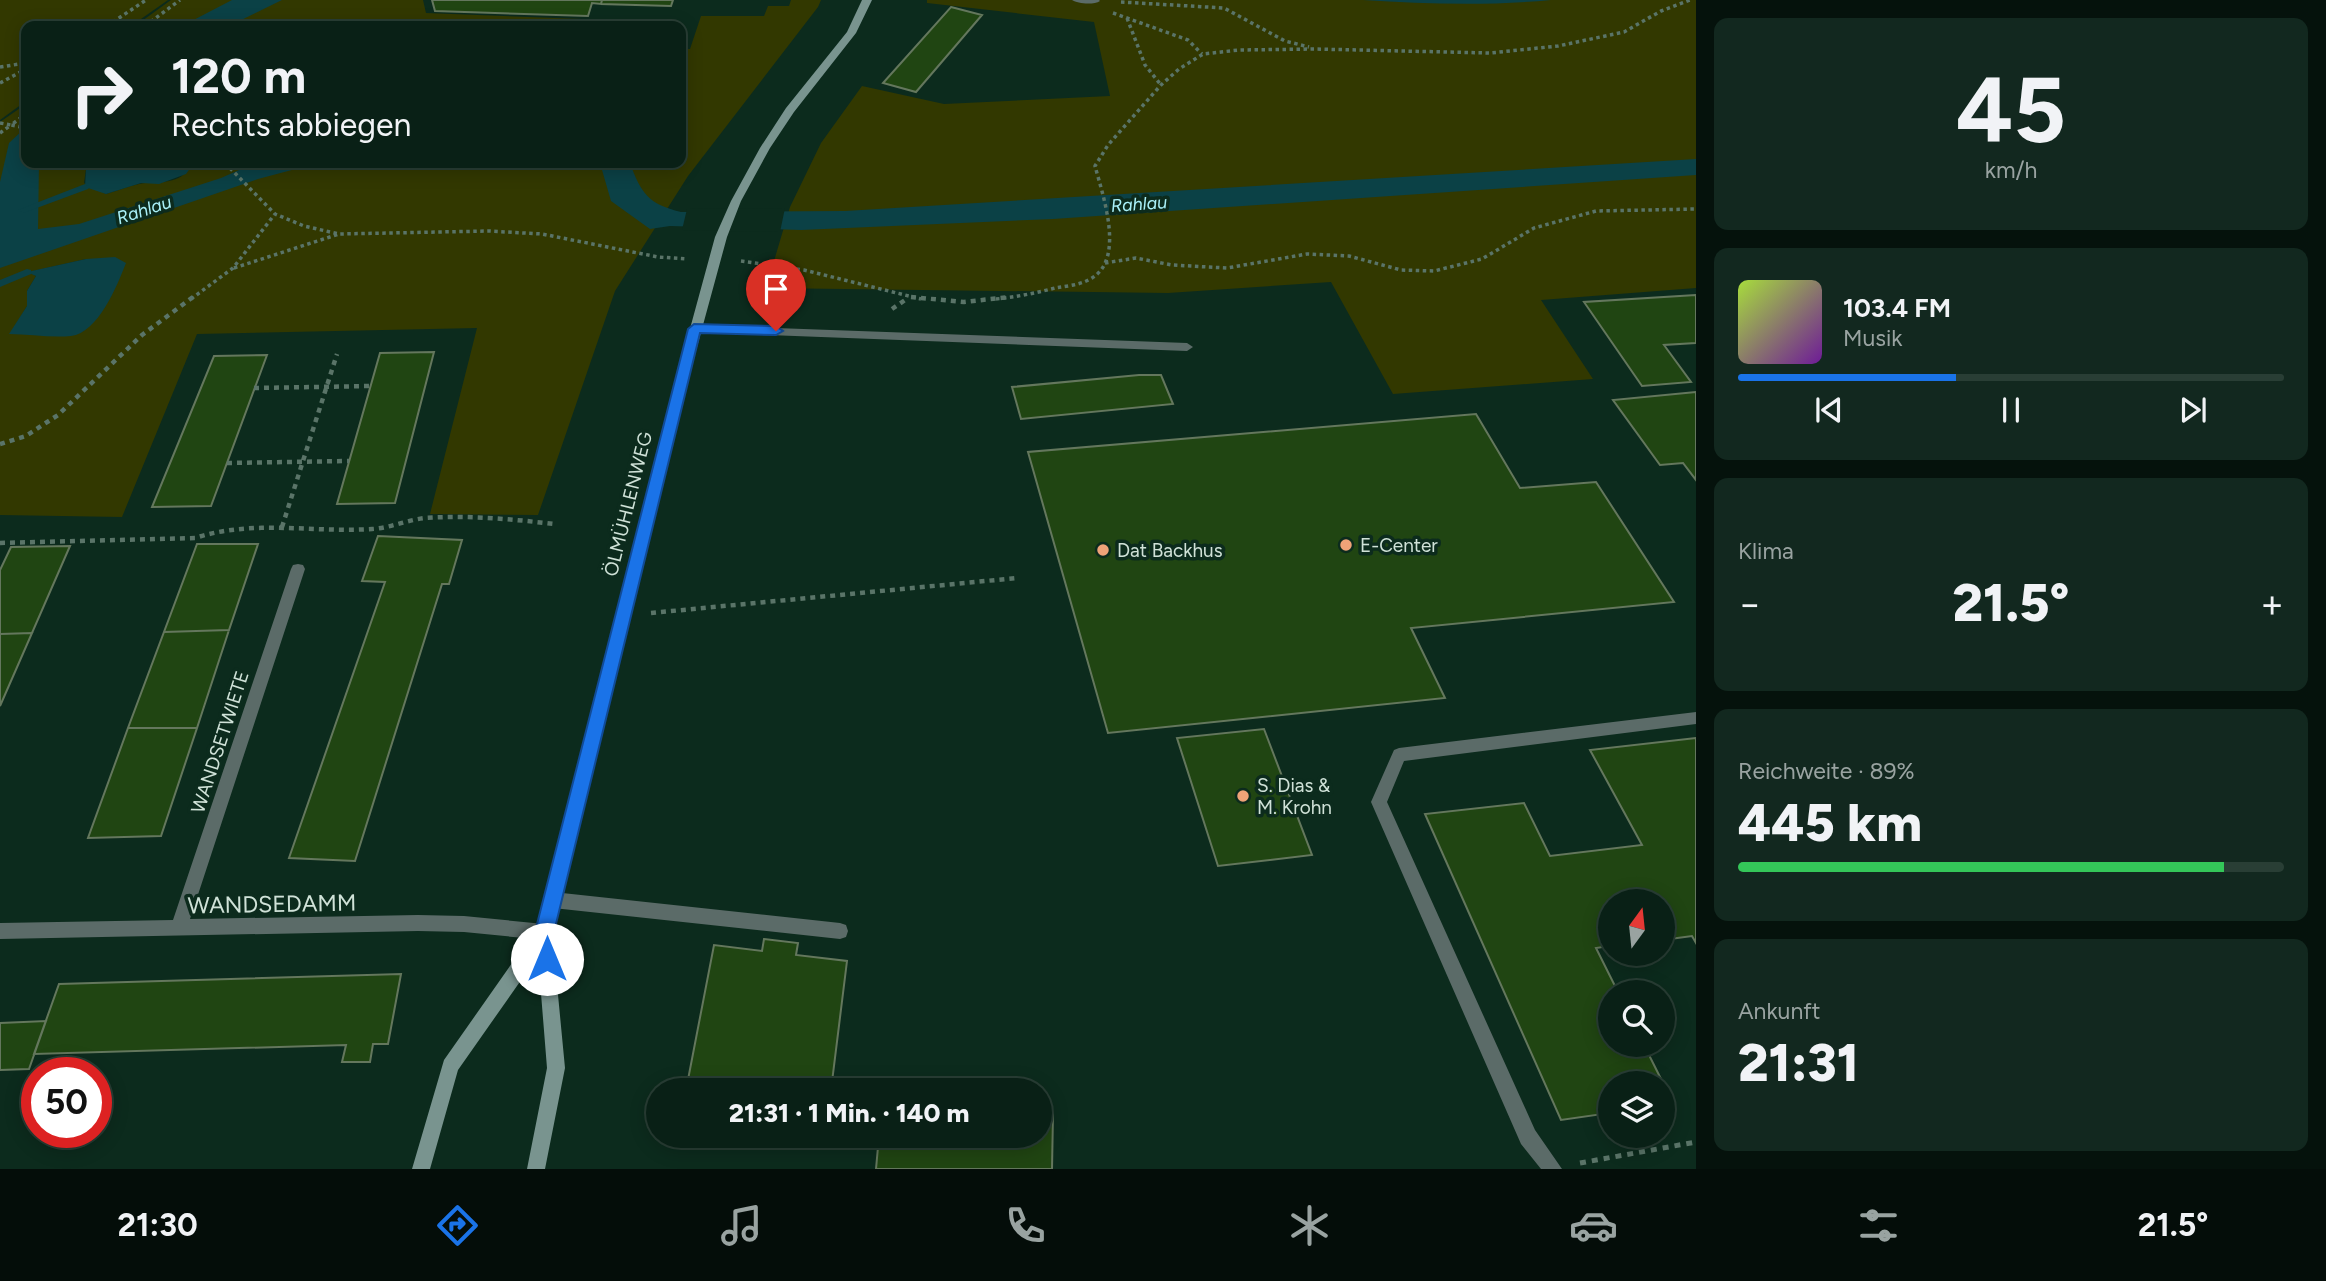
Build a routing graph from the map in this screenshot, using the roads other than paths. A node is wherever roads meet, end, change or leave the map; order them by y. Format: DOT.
graph roads {
  1 [pos="867,0"];
  2 [pos="1077,0"];
  3 [pos="1095,1"];
  4 [pos="694,329"];
  5 [pos="1187,347"];
  6 [pos="298,569"];
  7 [pos="1696,718"];
  8 [pos="553,900"];
  9 [pos="179,928"];
  10 [pos="0,931"];
  11 [pos="840,931"];
  12 [pos="544,932"];
  13 [pos="1553,1168"];
  14 [pos="421,1169"];
  15 [pos="536,1169"];
  1 -- 4 [label="main road, ÖLMÜHLENWEG"];
  2 -- 3 [label="street"];
  4 -- 5 [label="street"];
  4 -- 8 [label="main road, ÖLMÜHLENWEG"];
  6 -- 9 [label="street, WANDSETWIETE"];
  7 -- 13 [label="street"];
  8 -- 11 [label="street"];
  8 -- 12 [label="main road, ÖLMÜHLENWEG"];
  9 -- 10 [label="street, WANDSEDAMM"];
  9 -- 12 [label="street, WANDSEDAMM"];
  12 -- 14 [label="main road, ÖLMÜHLENWEG"];
  12 -- 15 [label="main road, ÖLMÜHLENWEG"];
}
